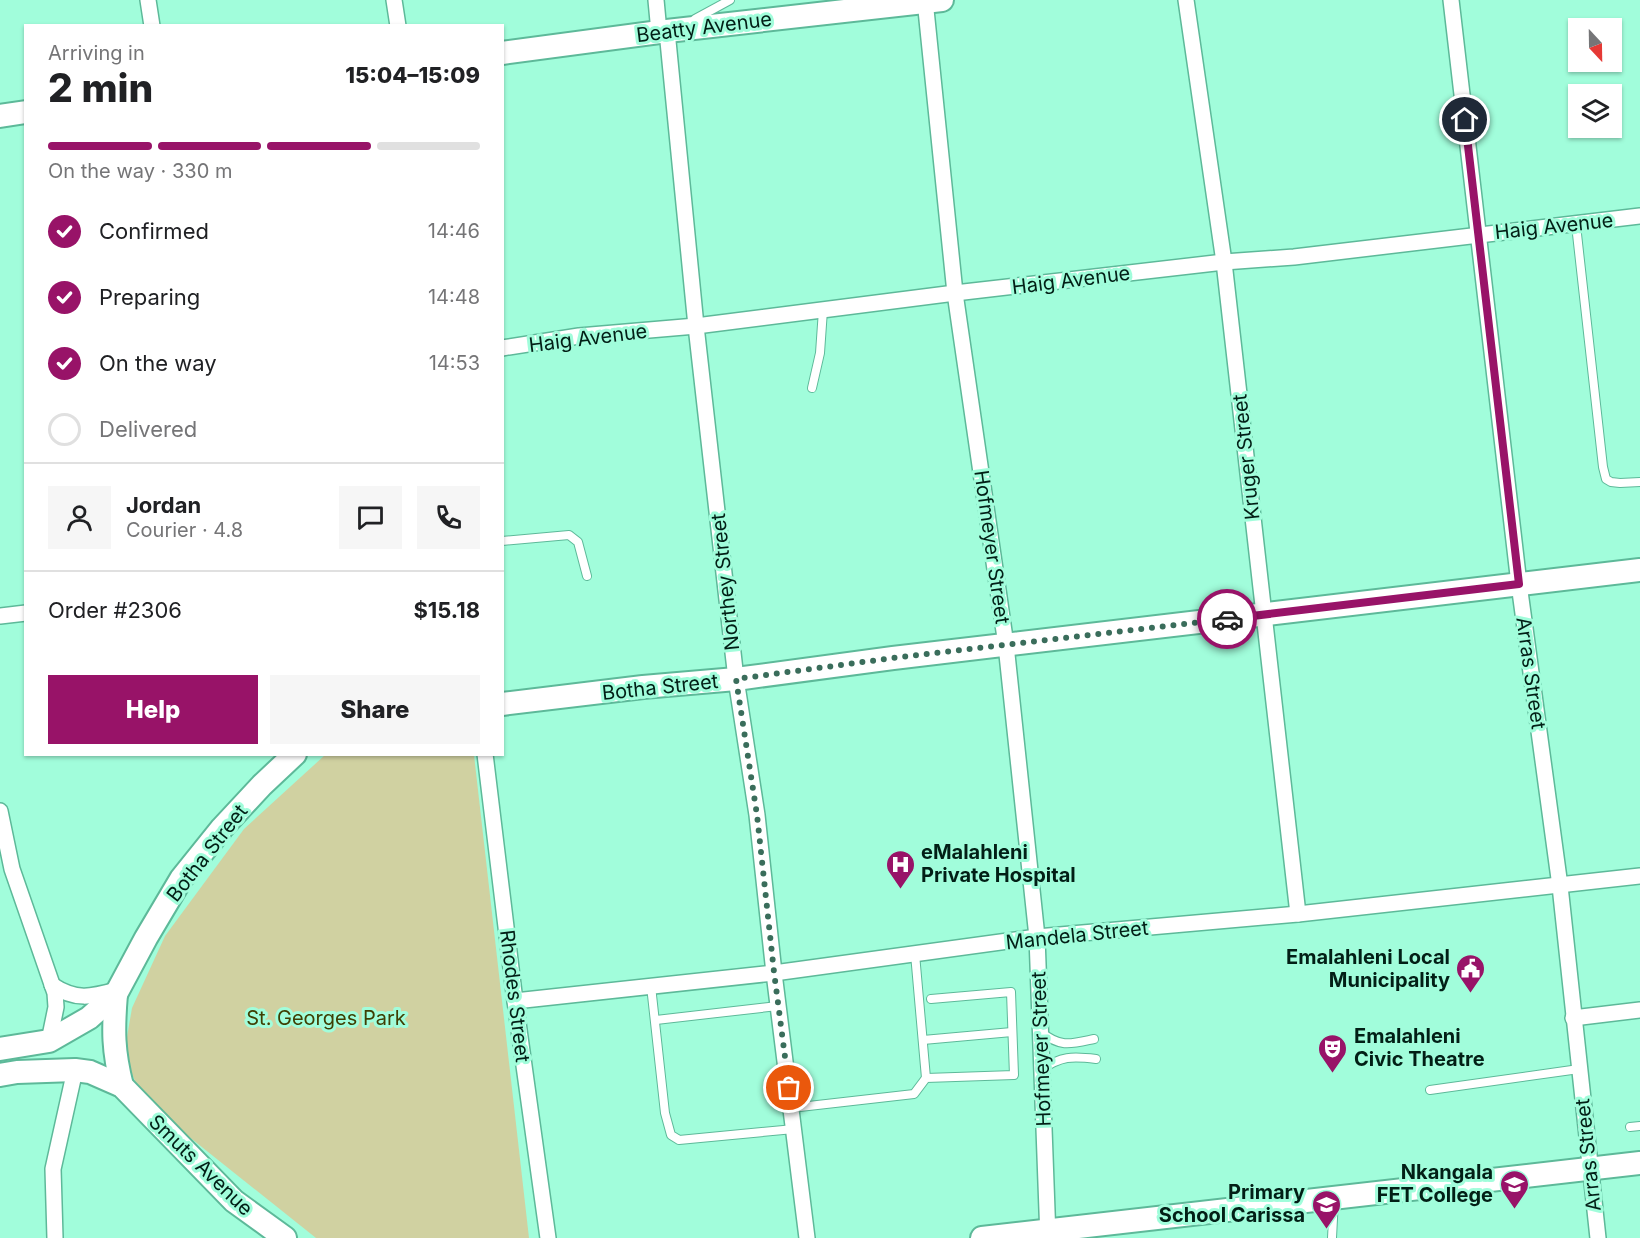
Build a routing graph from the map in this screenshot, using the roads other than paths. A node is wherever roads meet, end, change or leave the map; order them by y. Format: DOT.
graph roads {
  1 [pos="148,0"];
  2 [pos="394,0"];
  3 [pos="656,0"];
  4 [pos="730,0"];
  5 [pos="1186,0"];
  6 [pos="1451,0"];
  7 [pos="930,1"];
  8 [pos="152,24"];
  9 [pos="398,24"];
  10 [pos="663,32"];
  11 [pos="504,53"];
  12 [pos="24,112"];
  13 [pos="0,116"];
  14 [pos="1640,216"];
  15 [pos="1576,225"];
  16 [pos="1479,234"];
  17 [pos="1224,262"];
  18 [pos="955,293"];
  19 [pos="823,310"];
  20 [pos="696,326"];
  21 [pos="504,348"];
  22 [pos="812,388"];
  23 [pos="1640,482"];
  24 [pos="504,541"];
  25 [pos="1640,570"];
  26 [pos="587,576"];
  27 [pos="1519,584"];
  28 [pos="24,613"];
  29 [pos="1264,615"];
  30 [pos="0,616"];
  31 [pos="1006,645"];
  32 [pos="736,679"];
  33 [pos="504,704"];
  34 [pos="293,756"];
  35 [pos="485,756"];
  36 [pos="0,811"];
  37 [pos="1640,876"];
  38 [pos="1560,886"];
  39 [pos="1298,914"];
  40 [pos="1037,937"];
  41 [pos="915,954"];
  42 [pos="774,972"];
  43 [pos="52,985"];
  44 [pos="651,986"];
  45 [pos="118,992"];
  46 [pos="931,999"];
  47 [pos="515,1001"];
  48 [pos="778,1006"];
  49 [pos="1640,1010"];
  50 [pos="1573,1018"];
  51 [pos="656,1020"];
  52 [pos="1040,1031"];
  53 [pos="1012,1032"];
  54 [pos="1094,1039"];
  55 [pos="923,1040"];
  56 [pos="49,1041"];
  57 [pos="0,1049"];
  58 [pos="1096,1059"];
  59 [pos="1579,1069"];
  60 [pos="1041,1070"];
  61 [pos="75,1071"];
  62 [pos="0,1075"];
  63 [pos="926,1078"];
  64 [pos="122,1086"];
  65 [pos="1431,1090"];
  66 [pos="791,1108"];
  67 [pos="1640,1126"];
  68 [pos="1630,1127"];
  69 [pos="794,1129"];
  70 [pos="1640,1163"];
  71 [pos="1590,1170"];
  72 [pos="1334,1198"];
  73 [pos="1047,1235"];
  74 [pos="55,1238"];
  75 [pos="285,1238"];
  76 [pos="548,1238"];
  77 [pos="807,1238"];
  78 [pos="982,1238"];
  79 [pos="1332,1238"];
  80 [pos="1598,1238"];
  1 -- 8 [label="street"];
  2 -- 9 [label="street"];
  3 -- 10 [label="street, Northey Street"];
  4 -- 10 [label="lane"];
  5 -- 17 [label="street, Kruger Street"];
  6 -- 16 [label="street, Arras Street"];
  7 -- 10 [label="main road, Beatty Avenue"];
  7 -- 18 [label="street, Hofmeyer Street"];
  10 -- 11 [label="main road, Beatty Avenue"];
  10 -- 20 [label="street, Northey Street"];
  12 -- 13 [label="main road"];
  14 -- 15 [label="street, Haig Avenue"];
  15 -- 16 [label="street, Haig Avenue"];
  15 -- 23 [label="lane"];
  16 -- 17 [label="street, Haig Avenue"];
  16 -- 27 [label="street, Arras Street"];
  17 -- 18 [label="street, Haig Avenue"];
  17 -- 29 [label="street, Kruger Street"];
  18 -- 19 [label="street, Haig Avenue"];
  18 -- 31 [label="street, Hofmeyer Street"];
  19 -- 20 [label="street, Haig Avenue"];
  19 -- 22 [label="lane"];
  20 -- 21 [label="street, Haig Avenue"];
  20 -- 32 [label="street, Northey Street"];
  24 -- 26 [label="lane"];
  25 -- 27 [label="main road, Botha Street"];
  27 -- 29 [label="main road, Botha Street"];
  27 -- 38 [label="street, Arras Street"];
  28 -- 30 [label="street"];
  29 -- 31 [label="main road, Botha Street"];
  29 -- 39 [label="street, Kruger Street"];
  31 -- 32 [label="main road, Botha Street"];
  31 -- 40 [label="street, Hofmeyer Street"];
  32 -- 33 [label="main road, Botha Street"];
  32 -- 42 [label="street, Northey Street"];
  34 -- 45 [label="main road, Botha Street"];
  35 -- 47 [label="street, Rhodes Street"];
  36 -- 43 [label="street"];
  37 -- 38 [label="street, Mandela Street"];
  38 -- 39 [label="street, Mandela Street"];
  38 -- 50 [label="street, Arras Street"];
  39 -- 40 [label="street, Mandela Street"];
  40 -- 41 [label="street, Mandela Street"];
  40 -- 52 [label="street, Hofmeyer Street"];
  41 -- 42 [label="street, Mandela Street"];
  41 -- 55 [label="lane"];
  42 -- 44 [label="street, Mandela Street"];
  42 -- 48 [label="street, Northey Street"];
  43 -- 45 [label="street"];
  43 -- 56 [label="street"];
  44 -- 47 [label="street, Mandela Street"];
  44 -- 51 [label="lane"];
  45 -- 56 [label="main road"];
  45 -- 64 [label="main road"];
  46 -- 53 [label="lane"];
  47 -- 76 [label="street, Rhodes Street"];
  48 -- 51 [label="lane"];
  48 -- 66 [label="street, Northey Street"];
  49 -- 50 [label="street"];
  50 -- 59 [label="street, Arras Street"];
  51 -- 69 [label="lane"];
  52 -- 54 [label="lane"];
  52 -- 60 [label="street, Hofmeyer Street"];
  53 -- 55 [label="lane"];
  53 -- 63 [label="lane"];
  55 -- 63 [label="lane"];
  56 -- 57 [label="main road"];
  58 -- 60 [label="lane"];
  59 -- 65 [label="lane"];
  59 -- 71 [label="street, Arras Street"];
  60 -- 73 [label="street, Hofmeyer Street"];
  61 -- 62 [label="main road"];
  61 -- 64 [label="main road"];
  61 -- 74 [label="street"];
  63 -- 66 [label="lane"];
  64 -- 75 [label="main road, Smuts Avenue"];
  66 -- 69 [label="street, Northey Street"];
  67 -- 68 [label="lane"];
  69 -- 77 [label="street, Northey Street"];
  70 -- 71 [label="main road"];
  71 -- 72 [label="main road"];
  71 -- 80 [label="street, Arras Street"];
  72 -- 73 [label="main road"];
  72 -- 79 [label="lane"];
  73 -- 78 [label="main road"];
}
